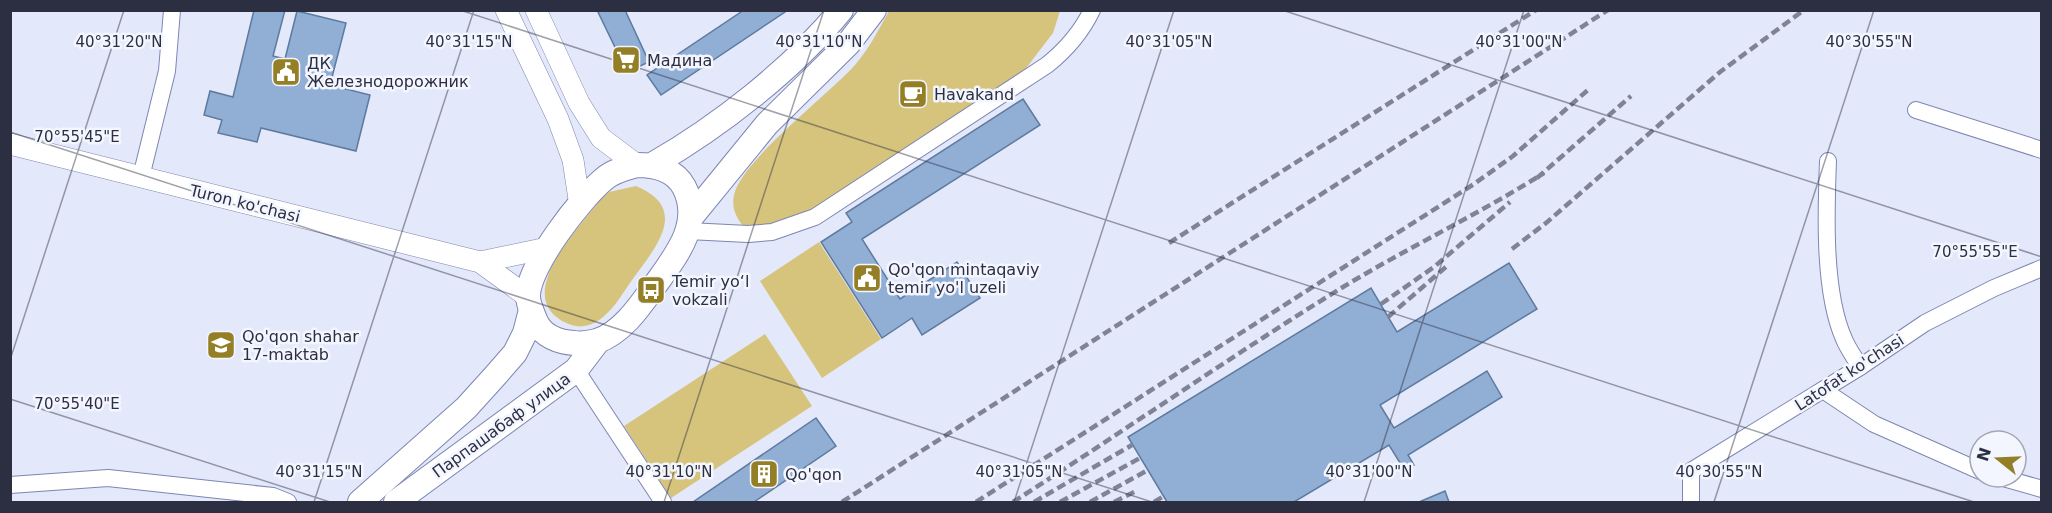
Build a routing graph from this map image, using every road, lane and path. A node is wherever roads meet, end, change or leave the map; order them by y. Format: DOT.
graph roads {
  1 [pos="172,10"];
  2 [pos="506,10"];
  3 [pos="537,10"];
  4 [pos="841,10"];
  5 [pos="874,10"];
  6 [pos="1092,10"];
  7 [pos="1916,110"];
  8 [pos="10,144"];
  9 [pos="2042,150"];
  10 [pos="1828,161"];
  11 [pos="645,165"];
  12 [pos="141,177"];
  13 [pos="574,213"];
  14 [pos="690,223"];
  15 [pos="547,248"];
  16 [pos="480,262"];
  17 [pos="2042,268"];
  18 [pos="529,303"];
  19 [pos="598,341"];
  20 [pos="1860,367"];
  21 [pos="576,370"];
  22 [pos="1823,390"];
  23 [pos="1968,466"];
  24 [pos="10,485"];
  25 [pos="288,502"];
  26 [pos="360,502"];
  27 [pos="396,502"];
  28 [pos="663,502"];
  29 [pos="1691,502"];
  1 -- 12 [label="street"];
  2 -- 13 [label="main road"];
  3 -- 11 [label="main road"];
  4 -- 11 [label="highway"];
  5 -- 14 [label="highway"];
  6 -- 14 [label="street"];
  7 -- 9 [label="street"];
  8 -- 12 [label="main road, Turon ko'chasi"];
  10 -- 20 [label="street"];
  11 -- 13 [label="highway"];
  11 -- 14 [label="highway"];
  12 -- 16 [label="main road, Turon ko'chasi"];
  13 -- 15 [label="highway"];
  14 -- 19 [label="highway"];
  15 -- 16 [label="main road, Turon ko'chasi"];
  15 -- 18 [label="highway"];
  16 -- 18 [label="main road, Turon ko'chasi"];
  17 -- 20 [label="street, Latofat ko'chasi"];
  18 -- 19 [label="highway"];
  18 -- 26 [label="highway, Парпашабаф улица"];
  19 -- 21 [label="highway, Парпашабаф улица"];
  20 -- 22 [label="street, Latofat ko'chasi"];
  21 -- 27 [label="highway, Парпашабаф улица"];
  21 -- 28 [label="street"];
  22 -- 23 [label="street"];
  22 -- 29 [label="street, Latofat ko'chasi"];
  24 -- 25 [label="street"];
}
